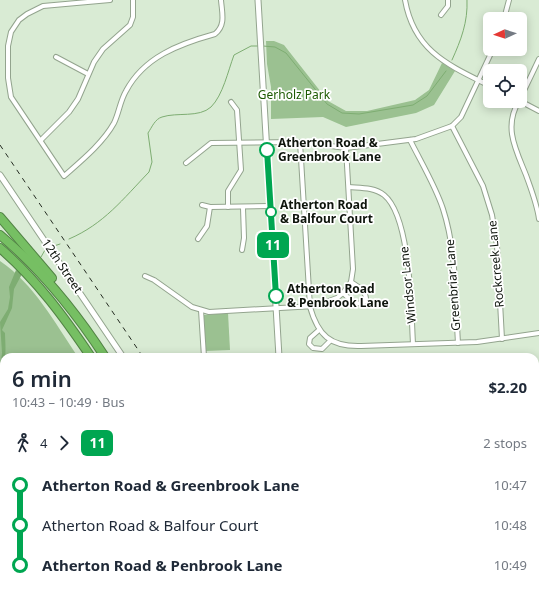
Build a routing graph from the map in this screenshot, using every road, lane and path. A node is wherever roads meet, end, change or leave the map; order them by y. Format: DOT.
graph roads {
  1 [pos="110,0"];
  2 [pos="133,0"];
  3 [pos="221,0"];
  4 [pos="258,0"];
  5 [pos="405,0"];
  6 [pos="448,0"];
  7 [pos="508,0"];
  8 [pos="505,12"];
  9 [pos="441,15"];
  10 [pos="489,56"];
  11 [pos="56,57"];
  12 [pos="539,59"];
  13 [pos="88,74"];
  14 [pos="477,80"];
  15 [pos="483,83"];
  16 [pos="527,85"];
  17 [pos="231,102"];
  18 [pos="527,104"];
  19 [pos="517,108"];
  20 [pos="539,111"];
  21 [pos="452,126"];
  22 [pos="41,140"];
  23 [pos="410,140"];
  24 [pos="300,142"];
  25 [pos="239,143"];
  26 [pos="266,143"];
  27 [pos="346,148"];
  28 [pos="186,163"];
  29 [pos="0,175"];
  30 [pos="348,187"];
  31 [pos="202,205"];
  32 [pos="270,206"];
  33 [pos="210,207"];
  34 [pos="228,207"];
  35 [pos="243,208"];
  36 [pos="0,217"];
  37 [pos="539,220"];
  38 [pos="0,235"];
  39 [pos="198,239"];
  40 [pos="0,248"];
  41 [pos="242,250"];
  42 [pos="144,276"];
  43 [pos="351,282"];
  44 [pos="343,293"];
  45 [pos="310,306"];
  46 [pos="72,308"];
  47 [pos="276,308"];
  48 [pos="201,310"];
  49 [pos="319,330"];
  50 [pos="539,333"];
  51 [pos="502,338"];
  52 [pos="330,341"];
  53 [pos="458,342"];
  54 [pos="413,344"];
  55 [pos="88,353"];
  56 [pos="102,353"];
  57 [pos="120,353"];
  58 [pos="204,353"];
  59 [pos="279,353"];
  1 -- 22 [label="street"];
  2 -- 13 [label="street"];
  3 -- 22 [label="street"];
  4 -- 26 [label="street"];
  5 -- 14 [label="street"];
  6 -- 9 [label="street"];
  7 -- 8 [label="street"];
  10 -- 14 [label="street"];
  11 -- 13 [label="street"];
  12 -- 16 [label="street"];
  13 -- 22 [label="street"];
  14 -- 15 [label="street"];
  14 -- 21 [label="street"];
  17 -- 25 [label="street"];
  18 -- 20 [label="street"];
  19 -- 37 [label="street"];
  21 -- 23 [label="street"];
  21 -- 51 [label="street, Rockcreek Lane"];
  23 -- 27 [label="street"];
  23 -- 53 [label="street, Greenbriar Lane"];
  24 -- 26 [label="street"];
  24 -- 27 [label="street"];
  24 -- 45 [label="street"];
  25 -- 26 [label="street"];
  25 -- 28 [label="street"];
  25 -- 34 [label="street"];
  26 -- 32 [label="street"];
  27 -- 30 [label="street"];
  29 -- 57 [label="street, 12th Street"];
  30 -- 43 [label="street"];
  30 -- 54 [label="street, Windsor Lane"];
  31 -- 33 [label="street"];
  32 -- 35 [label="street"];
  32 -- 47 [label="street"];
  33 -- 34 [label="street"];
  33 -- 39 [label="street"];
  34 -- 35 [label="street"];
  35 -- 41 [label="street"];
  36 -- 46 [label="highway"];
  38 -- 46 [label="highway"];
  40 -- 55 [label="highway"];
  42 -- 48 [label="street"];
  43 -- 44 [label="street"];
  43 -- 44 [label="street"];
  44 -- 45 [label="street"];
  45 -- 47 [label="street"];
  45 -- 49 [label="street"];
  46 -- 56 [label="highway"];
  47 -- 48 [label="street"];
  47 -- 59 [label="street"];
  48 -- 58 [label="street"];
  49 -- 52 [label="street"];
  49 -- 52 [label="street"];
  50 -- 51 [label="street"];
  51 -- 53 [label="street"];
  52 -- 54 [label="street"];
  53 -- 54 [label="street"];
}
